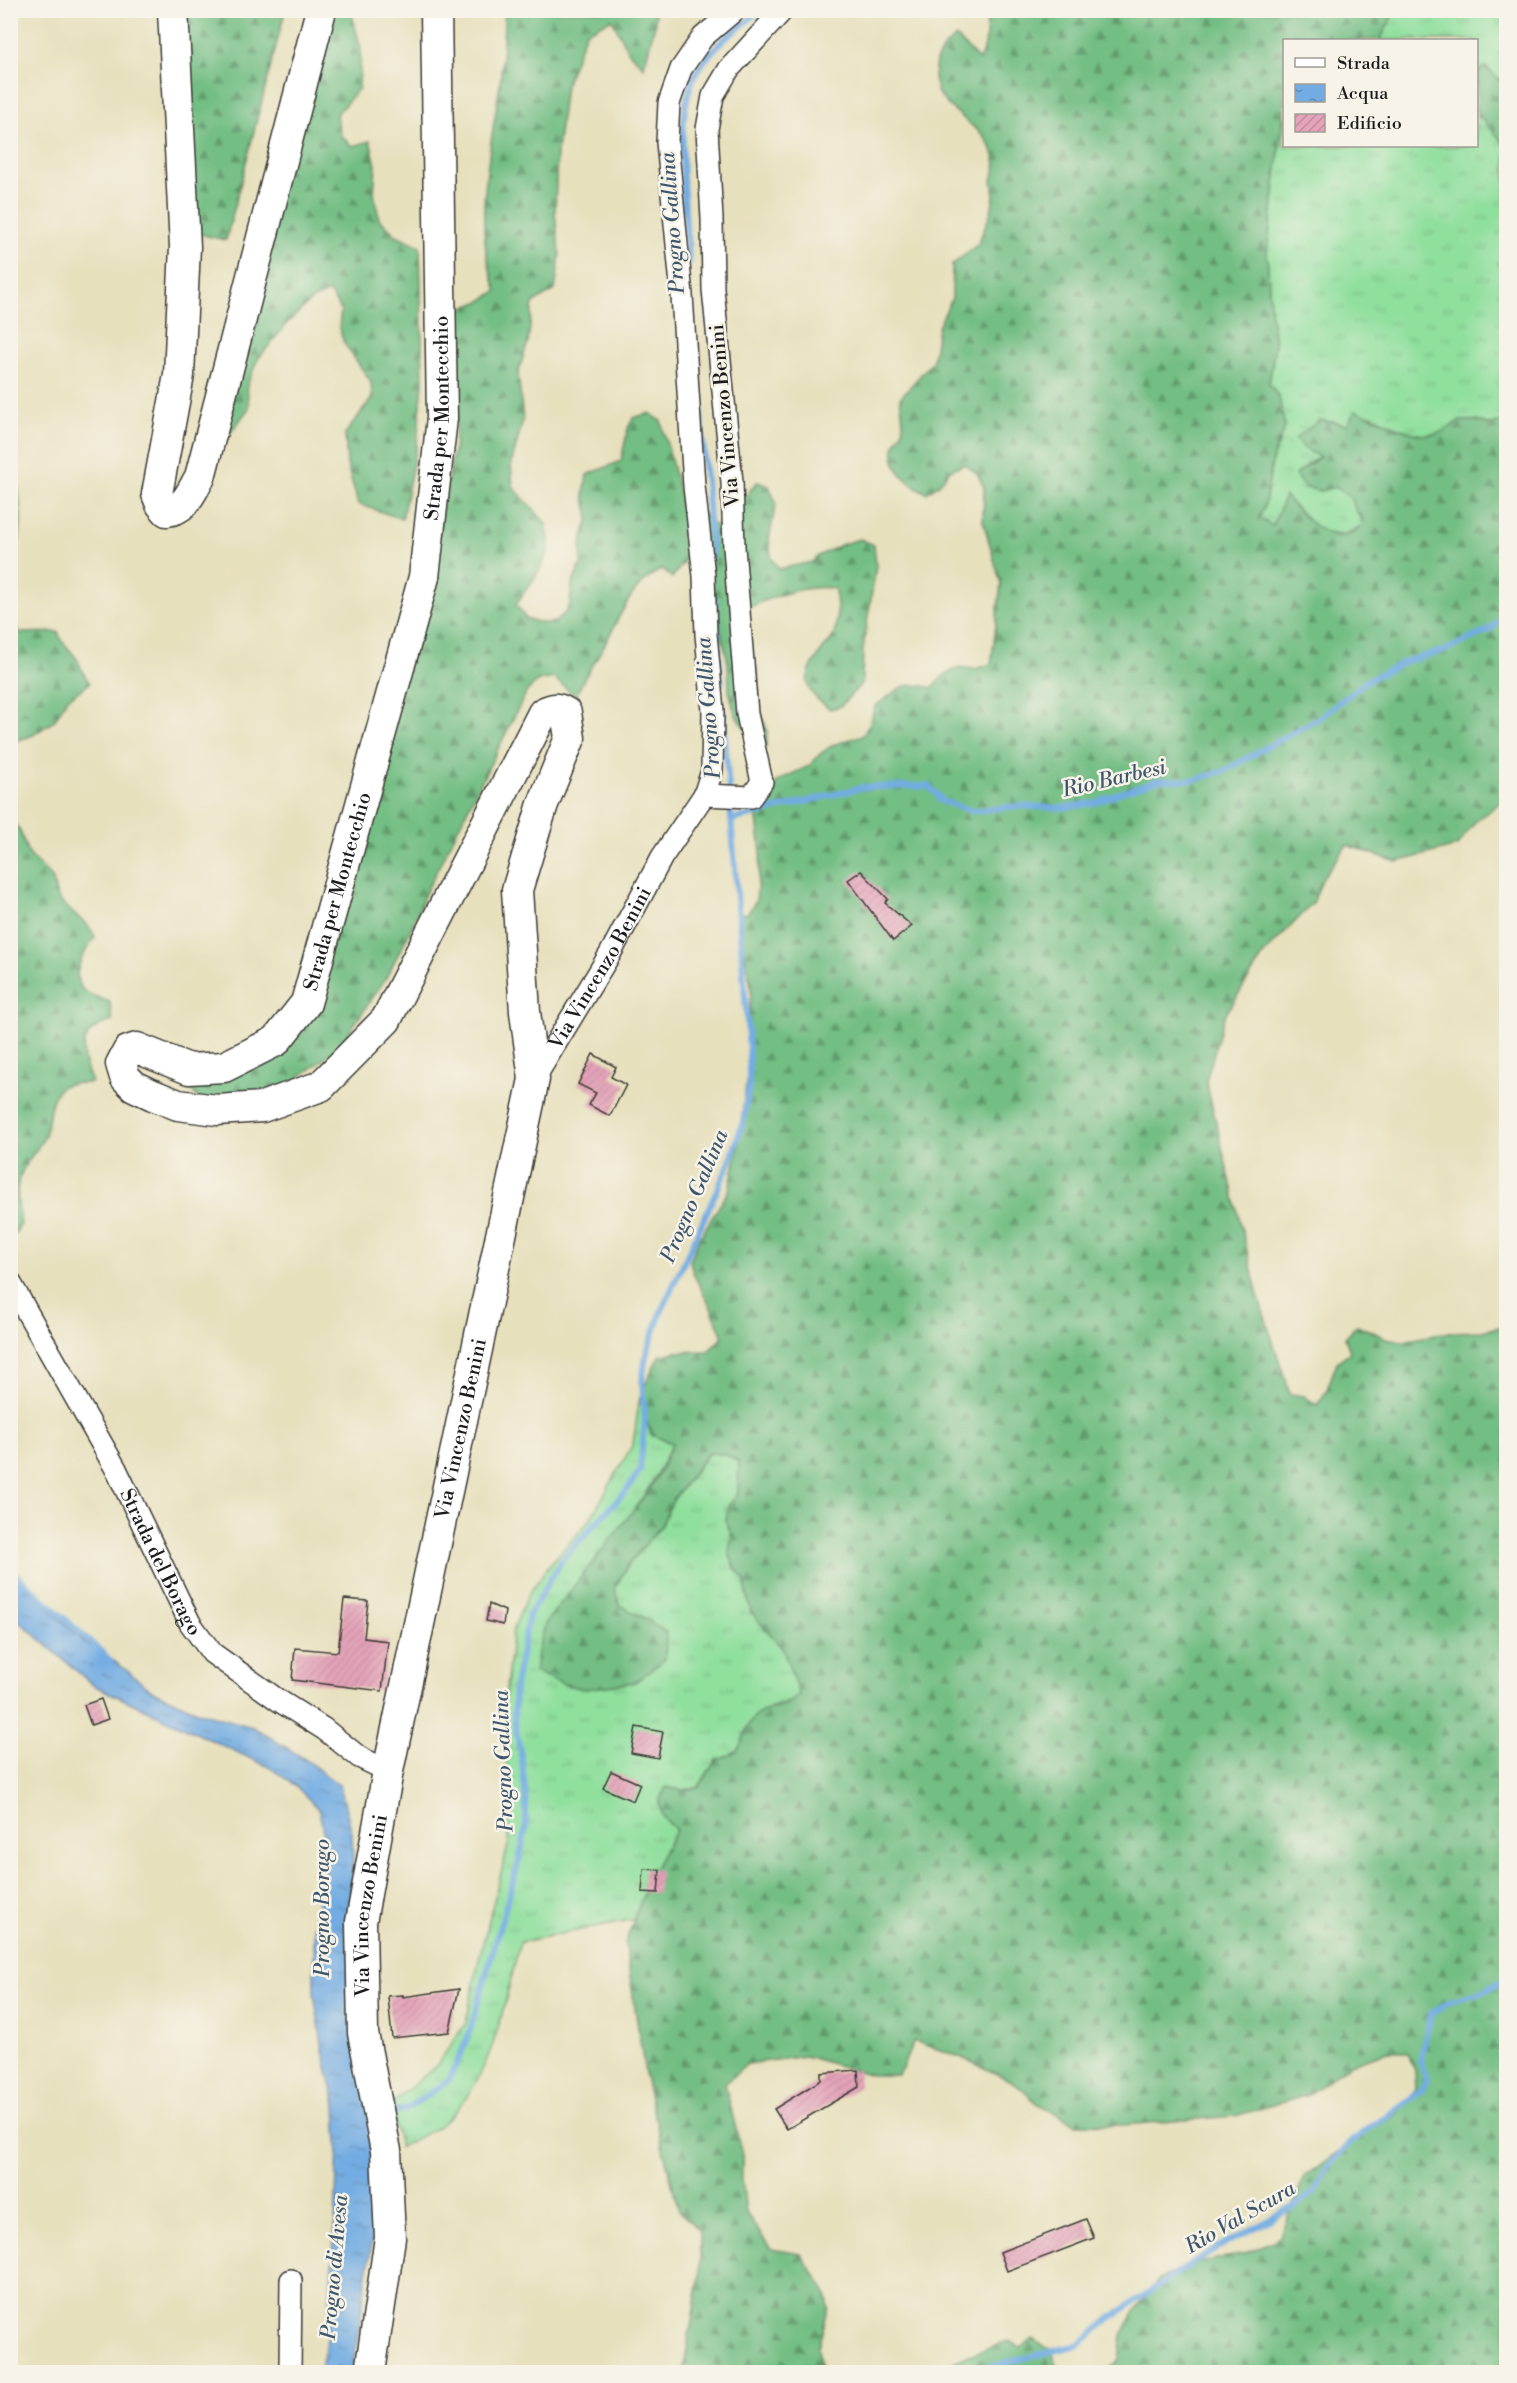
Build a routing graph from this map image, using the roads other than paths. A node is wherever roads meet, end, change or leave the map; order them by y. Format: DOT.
graph roads {
  1 [pos="172,10"];
  2 [pos="321,10"];
  3 [pos="436,10"];
  4 [pos="735,10"];
  5 [pos="783,10"];
  6 [pos="710,796"];
  7 [pos="534,1079"];
  8 [pos="10,1282"];
  9 [pos="388,1771"];
  10 [pos="291,2280"];
  11 [pos="290,2373"];
  12 [pos="370,2373"];
  1 -- 2 [label="street"];
  3 -- 7 [label="street, Strada per Montecchio"];
  4 -- 6 [label="street, Via Vincenzo Benini"];
  5 -- 6 [label="street, Via Vincenzo Benini"];
  6 -- 7 [label="street, Via Vincenzo Benini"];
  7 -- 9 [label="street, Via Vincenzo Benini"];
  8 -- 9 [label="street, Strada del Borago"];
  9 -- 12 [label="street, Via Vincenzo Benini"];
  10 -- 11 [label="street"];
}
